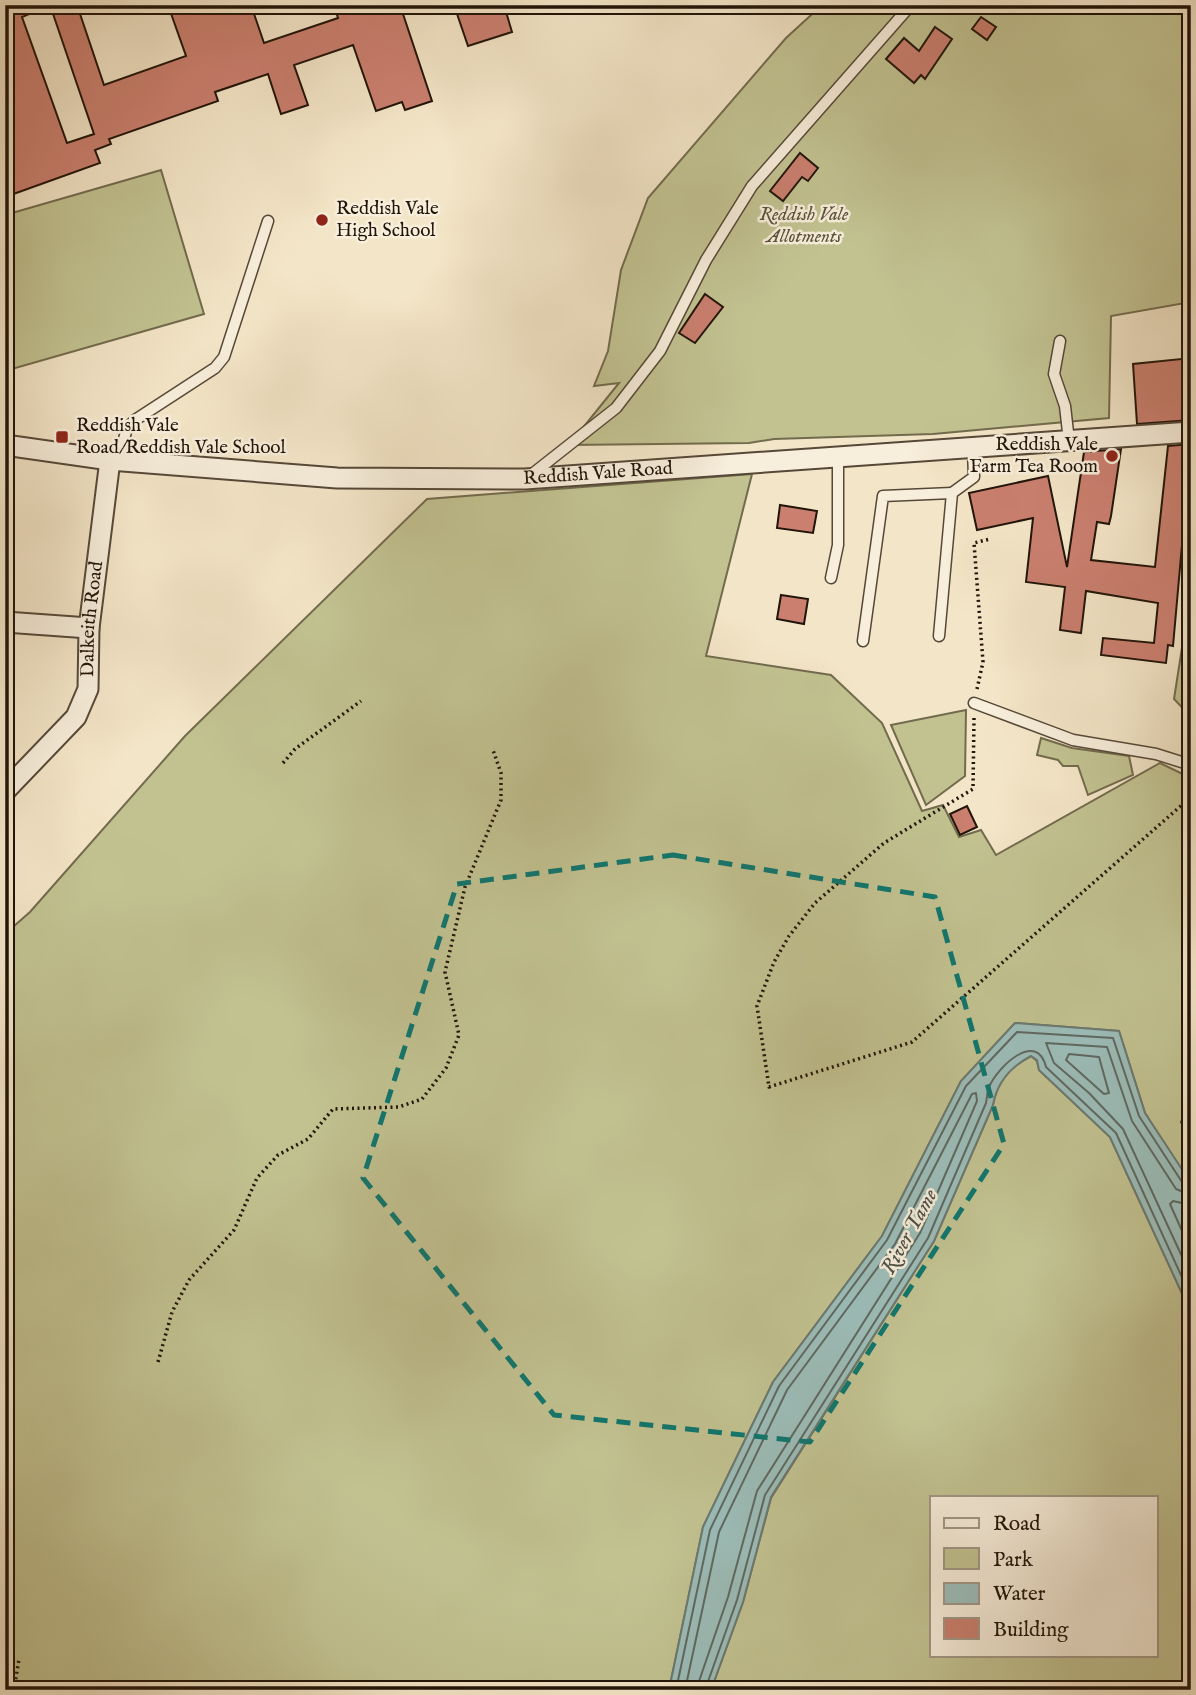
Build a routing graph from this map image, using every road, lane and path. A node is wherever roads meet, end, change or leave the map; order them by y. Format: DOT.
graph roads {
  1 [pos="911,5"];
  2 [pos="268,221"];
  3 [pos="1060,341"];
  4 [pos="1191,432"];
  5 [pos="1069,441"];
  6 [pos="5,444"];
  7 [pos="973,450"];
  8 [pos="838,459"];
  9 [pos="114,460"];
  10 [pos="525,480"];
  11 [pos="952,493"];
  12 [pos="990,539"];
  13 [pos="831,578"];
  14 [pos="5,622"];
  15 [pos="89,628"];
  16 [pos="939,636"];
  17 [pos="863,641"];
  18 [pos="361,701"];
  19 [pos="974,703"];
  20 [pos="494,750"];
  21 [pos="283,763"];
  22 [pos="1191,765"];
  23 [pos="5,790"];
  24 [pos="1191,797"];
  25 [pos="1191,1107"];
  26 [pos="1191,1157"];
  27 [pos="158,1362"];
  28 [pos="19,1659"];
  29 [pos="14,1690"];
  1 -- 10 [label="lane"];
  2 -- 9 [label="lane"];
  3 -- 5 [label="lane"];
  4 -- 5 [label="street, Reddish Vale Road"];
  5 -- 7 [label="street, Reddish Vale Road"];
  6 -- 9 [label="street, Reddish Vale Road"];
  7 -- 8 [label="street, Reddish Vale Road"];
  7 -- 11 [label="lane"];
  8 -- 10 [label="street, Reddish Vale Road"];
  8 -- 13 [label="lane"];
  9 -- 10 [label="street, Reddish Vale Road"];
  9 -- 15 [label="street, Dalkeith Road"];
  11 -- 16 [label="lane"];
  11 -- 17 [label="lane"];
  12 -- 19 [label="path"];
  14 -- 15 [label="street"];
  15 -- 23 [label="street, Dalkeith Road"];
  18 -- 21 [label="path"];
  19 -- 22 [label="lane"];
  19 -- 24 [label="path"];
  20 -- 27 [label="path"];
  25 -- 26 [label="path"];
  28 -- 29 [label="path"];
}
